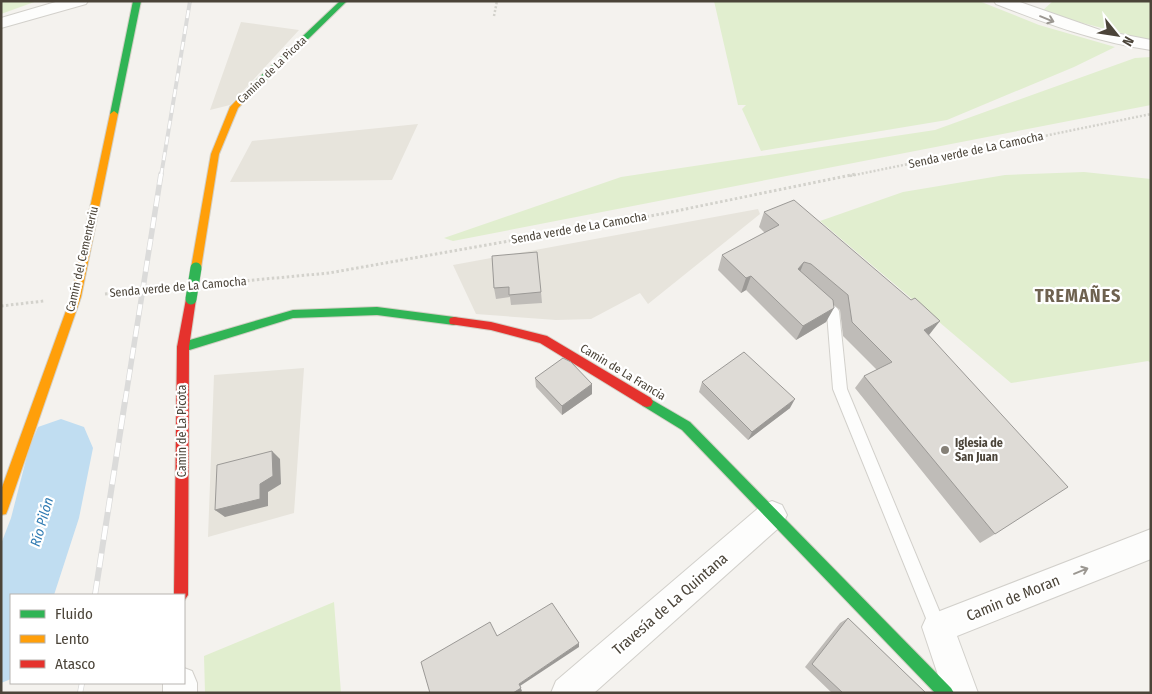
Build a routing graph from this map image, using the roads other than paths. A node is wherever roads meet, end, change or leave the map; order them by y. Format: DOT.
graph roads {
  1 [pos="80,1"];
  2 [pos="137,1"];
  3 [pos="344,1"];
  4 [pos="1002,1"];
  5 [pos="1,24"];
  6 [pos="1151,45"];
  7 [pos="196,268"];
  8 [pos="812,294"];
  9 [pos="182,347"];
  10 [pos="1,509"];
  11 [pos="772,515"];
  12 [pos="1151,544"];
  13 [pos="181,594"];
  14 [pos="938,628"];
  15 [pos="568,693"];
  16 [pos="946,693"];
  17 [pos="960,693"];
  1 -- 5 [label="street"];
  2 -- 10 [label="street, Camín del Cementeriu"];
  3 -- 7 [label="street, Camino de La Picota"];
  4 -- 6 [label="street, one-way"];
  7 -- 9 [label="street, Camin de La Picota, bridge"];
  8 -- 14 [label="lane"];
  9 -- 11 [label="street, Camin de La Francia"];
  9 -- 13 [label="street, Camin de La Picota"];
  11 -- 15 [label="street, Travesía de La Quintana"];
  11 -- 16 [label="street, Camin de La Francia"];
  14 -- 12 [label="street, Camin de Moran, one-way"];
  14 -- 17 [label="street"];
}
